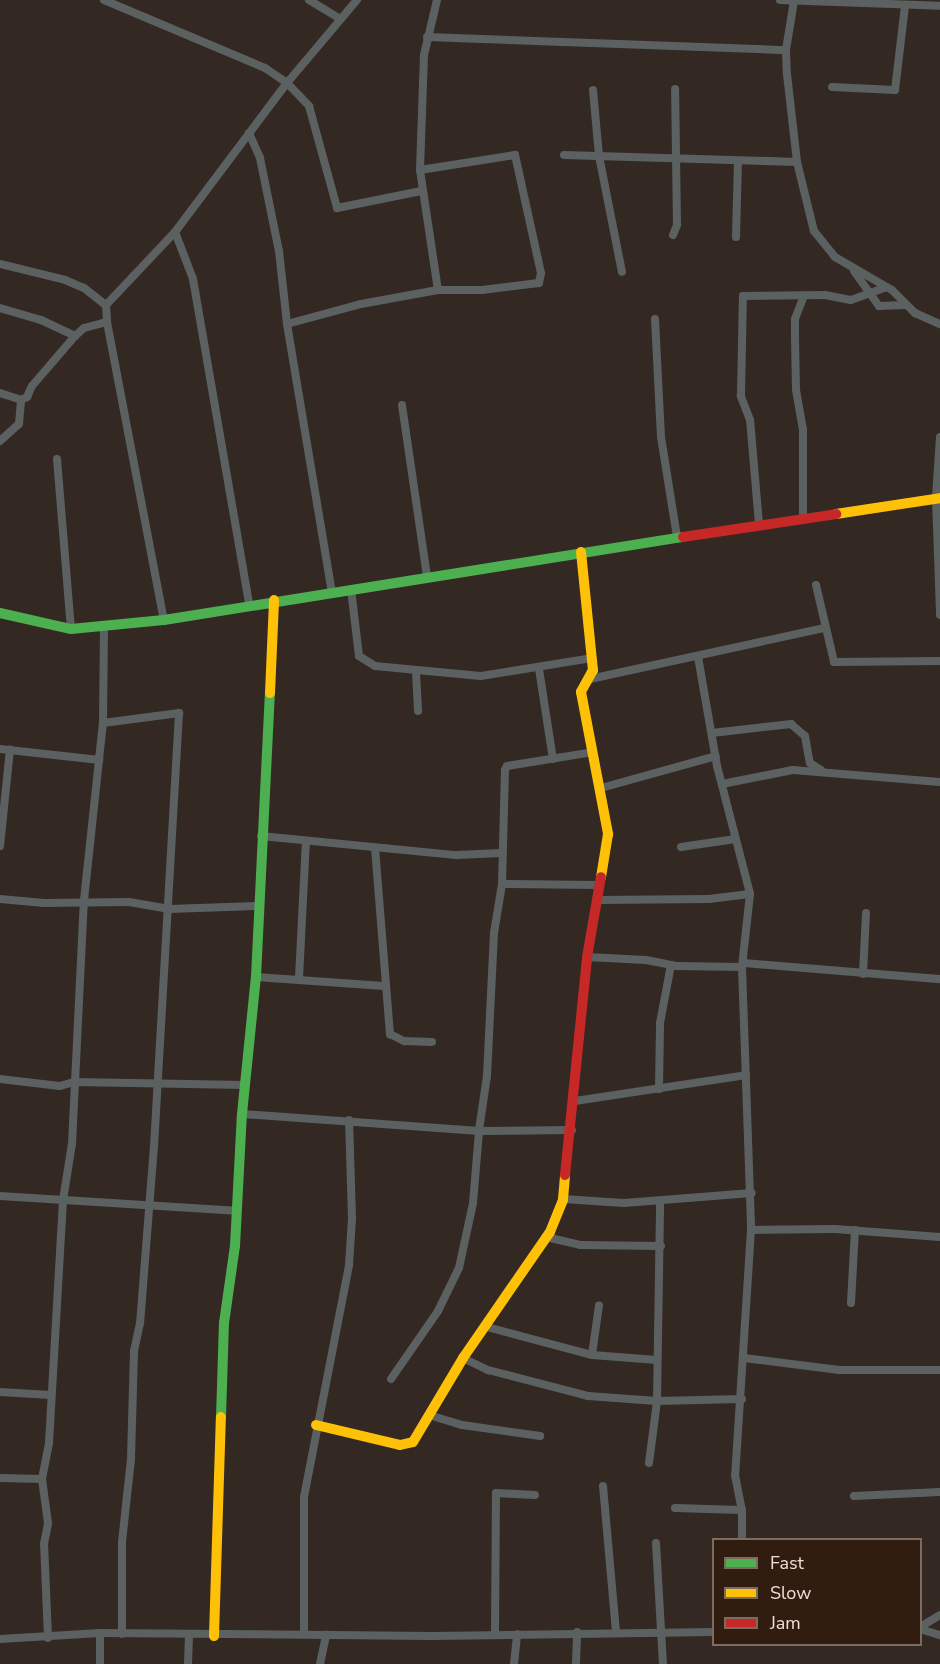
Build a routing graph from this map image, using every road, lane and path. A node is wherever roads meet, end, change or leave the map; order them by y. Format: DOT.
graph roads {
  1 [pos="104,0"];
  2 [pos="309,0"];
  3 [pos="357,0"];
  4 [pos="437,0"];
  5 [pos="780,0"];
  6 [pos="794,1"];
  7 [pos="905,6"];
  8 [pos="940,6"];
  9 [pos="341,19"];
  10 [pos="427,37"];
  11 [pos="786,50"];
  12 [pos="287,83"];
  13 [pos="832,87"];
  14 [pos="675,89"];
  15 [pos="593,90"];
  16 [pos="249,133"];
  17 [pos="564,155"];
  18 [pos="599,156"];
  19 [pos="676,159"];
  20 [pos="738,161"];
  21 [pos="797,162"];
  22 [pos="420,170"];
  23 [pos="421,191"];
  24 [pos="174,232"];
  25 [pos="673,235"];
  26 [pos="736,237"];
  27 [pos="0,264"];
  28 [pos="853,270"];
  29 [pos="622,272"];
  30 [pos="887,287"];
  31 [pos="438,290"];
  32 [pos="868,295"];
  33 [pos="804,296"];
  34 [pos="106,305"];
  35 [pos="905,305"];
  36 [pos="0,308"];
  37 [pos="655,319"];
  38 [pos="107,322"];
  39 [pos="287,324"];
  40 [pos="940,324"];
  41 [pos="75,336"];
  42 [pos="0,393"];
  43 [pos="21,400"];
  44 [pos="402,405"];
  45 [pos="940,437"];
  46 [pos="0,441"];
  47 [pos="57,459"];
  48 [pos="938,498"];
  49 [pos="803,516"];
  50 [pos="759,524"];
  51 [pos="677,537"];
  52 [pos="581,552"];
  53 [pos="427,577"];
  54 [pos="816,585"];
  55 [pos="351,589"];
  56 [pos="332,592"];
  57 [pos="274,600"];
  58 [pos="249,604"];
  59 [pos="0,613"];
  60 [pos="940,615"];
  61 [pos="164,620"];
  62 [pos="104,627"];
  63 [pos="824,628"];
  64 [pos="71,629"];
  65 [pos="698,657"];
  66 [pos="592,658"];
  67 [pos="940,661"];
  68 [pos="539,669"];
  69 [pos="416,672"];
  70 [pos="590,679"];
  71 [pos="418,711"];
  72 [pos="103,723"];
  73 [pos="712,733"];
  74 [pos="0,749"];
  75 [pos="10,750"];
  76 [pos="593,752"];
  77 [pos="716,756"];
  78 [pos="553,759"];
  79 [pos="99,760"];
  80 [pos="822,771"];
  81 [pos="940,782"];
  82 [pos="722,784"];
  83 [pos="601,788"];
  84 [pos="261,836"];
  85 [pos="735,839"];
  86 [pos="306,842"];
  87 [pos="0,846"];
  88 [pos="681,847"];
  89 [pos="375,848"];
  90 [pos="502,853"];
  91 [pos="502,884"];
  92 [pos="598,885"];
  93 [pos="750,894"];
  94 [pos="0,900"];
  95 [pos="84,900"];
  96 [pos="596,900"];
  97 [pos="257,906"];
  98 [pos="169,909"];
  99 [pos="866,913"];
  100 [pos="587,957"];
  101 [pos="671,965"];
  102 [pos="743,965"];
  103 [pos="863,974"];
  104 [pos="256,977"];
  105 [pos="298,978"];
  106 [pos="940,979"];
  107 [pos="384,986"];
  108 [pos="432,1042"];
  109 [pos="746,1075"];
  110 [pos="0,1079"];
  111 [pos="74,1082"];
  112 [pos="157,1085"];
  113 [pos="245,1085"];
  114 [pos="659,1089"];
  115 [pos="575,1101"];
  116 [pos="242,1114"];
  117 [pos="349,1120"];
  118 [pos="572,1130"];
  119 [pos="479,1131"];
  120 [pos="752,1193"];
  121 [pos="0,1196"];
  122 [pos="563,1199"];
  123 [pos="63,1200"];
  124 [pos="660,1202"];
  125 [pos="149,1206"];
  126 [pos="236,1211"];
  127 [pos="751,1230"];
  128 [pos="855,1230"];
  129 [pos="546,1237"];
  130 [pos="940,1237"];
  131 [pos="661,1246"];
  132 [pos="851,1303"];
  133 [pos="599,1305"];
  134 [pos="487,1327"];
  135 [pos="592,1355"];
  136 [pos="463,1358"];
  137 [pos="744,1358"];
  138 [pos="657,1360"];
  139 [pos="940,1370"];
  140 [pos="391,1378"];
  141 [pos="0,1392"];
  142 [pos="51,1395"];
  143 [pos="742,1399"];
  144 [pos="657,1401"];
  145 [pos="429,1415"];
  146 [pos="316,1425"];
  147 [pos="540,1436"];
  148 [pos="649,1463"];
  149 [pos="0,1478"];
  150 [pos="42,1479"];
  151 [pos="603,1486"];
  152 [pos="940,1492"];
  153 [pos="535,1495"];
  154 [pos="854,1496"];
  155 [pos="675,1508"];
  156 [pos="742,1510"];
  157 [pos="742,1538"];
  158 [pos="656,1543"];
  159 [pos="940,1615"];
  160 [pos="922,1627"];
  161 [pos="922,1628"];
  162 [pos="577,1632"];
  163 [pos="616,1632"];
  164 [pos="661,1632"];
  165 [pos="712,1632"];
  166 [pos="495,1633"];
  167 [pos="100,1634"];
  168 [pos="122,1634"];
  169 [pos="303,1634"];
  170 [pos="517,1634"];
  171 [pos="326,1635"];
  172 [pos="940,1635"];
  173 [pos="189,1636"];
  174 [pos="214,1636"];
  175 [pos="48,1638"];
  176 [pos="0,1639"];
  177 [pos="100,1664"];
  178 [pos="188,1664"];
  179 [pos="320,1664"];
  180 [pos="514,1664"];
  181 [pos="576,1664"];
  182 [pos="663,1664"];
  1 -- 12 [label="street"];
  2 -- 9 [label="street"];
  3 -- 9 [label="street"];
  4 -- 10 [label="street"];
  5 -- 6 [label="street"];
  6 -- 7 [label="street"];
  6 -- 11 [label="street"];
  7 -- 8 [label="street"];
  7 -- 13 [label="street"];
  9 -- 12 [label="street"];
  10 -- 11 [label="street"];
  10 -- 22 [label="street"];
  11 -- 21 [label="street"];
  12 -- 16 [label="street"];
  12 -- 23 [label="street"];
  14 -- 19 [label="street"];
  15 -- 18 [label="street"];
  16 -- 24 [label="street"];
  16 -- 39 [label="street"];
  17 -- 18 [label="street"];
  18 -- 19 [label="street"];
  18 -- 29 [label="street"];
  19 -- 20 [label="street"];
  19 -- 25 [label="street"];
  20 -- 21 [label="street"];
  20 -- 26 [label="street"];
  21 -- 28 [label="street"];
  22 -- 23 [label="street"];
  22 -- 31 [label="street"];
  23 -- 31 [label="street"];
  24 -- 34 [label="street"];
  24 -- 58 [label="street"];
  27 -- 34 [label="street"];
  28 -- 30 [label="street"];
  28 -- 32 [label="street"];
  30 -- 32 [label="street"];
  30 -- 35 [label="street"];
  31 -- 39 [label="street"];
  32 -- 33 [label="street"];
  32 -- 35 [label="street"];
  33 -- 49 [label="street"];
  33 -- 50 [label="street"];
  34 -- 38 [label="street"];
  35 -- 40 [label="street"];
  36 -- 41 [label="street"];
  37 -- 51 [label="street"];
  38 -- 41 [label="street"];
  38 -- 61 [label="street"];
  39 -- 56 [label="street"];
  41 -- 43 [label="street"];
  42 -- 43 [label="street"];
  43 -- 46 [label="street"];
  44 -- 53 [label="street"];
  45 -- 48 [label="street"];
  47 -- 64 [label="street"];
  48 -- 49 [label="street"];
  48 -- 60 [label="street"];
  49 -- 50 [label="street"];
  50 -- 51 [label="street"];
  51 -- 52 [label="street"];
  52 -- 53 [label="street"];
  52 -- 66 [label="street"];
  53 -- 55 [label="street"];
  54 -- 63 [label="street"];
  55 -- 56 [label="street"];
  55 -- 69 [label="street"];
  56 -- 57 [label="street"];
  57 -- 58 [label="street"];
  57 -- 84 [label="street"];
  58 -- 61 [label="street"];
  59 -- 64 [label="street"];
  61 -- 62 [label="street"];
  62 -- 64 [label="street"];
  62 -- 72 [label="street"];
  63 -- 65 [label="street"];
  63 -- 67 [label="street"];
  65 -- 70 [label="street"];
  65 -- 73 [label="street"];
  66 -- 68 [label="street"];
  66 -- 70 [label="street"];
  68 -- 69 [label="street"];
  68 -- 78 [label="street"];
  69 -- 71 [label="street"];
  70 -- 76 [label="street"];
  72 -- 79 [label="street"];
  72 -- 98 [label="street"];
  73 -- 77 [label="street"];
  73 -- 80 [label="street"];
  74 -- 75 [label="street"];
  75 -- 79 [label="street"];
  75 -- 87 [label="street"];
  76 -- 78 [label="street"];
  76 -- 83 [label="street"];
  77 -- 82 [label="street"];
  77 -- 83 [label="street"];
  78 -- 90 [label="street"];
  79 -- 95 [label="street"];
  80 -- 81 [label="street"];
  80 -- 82 [label="street"];
  82 -- 85 [label="street"];
  83 -- 92 [label="street"];
  84 -- 86 [label="street"];
  84 -- 97 [label="street"];
  85 -- 88 [label="street"];
  85 -- 93 [label="street"];
  86 -- 89 [label="street"];
  86 -- 105 [label="street"];
  89 -- 90 [label="street"];
  89 -- 107 [label="street"];
  90 -- 91 [label="street"];
  91 -- 92 [label="street"];
  91 -- 119 [label="street"];
  92 -- 96 [label="street"];
  93 -- 96 [label="street"];
  93 -- 102 [label="street"];
  94 -- 95 [label="street"];
  95 -- 98 [label="street"];
  95 -- 111 [label="street"];
  96 -- 100 [label="street"];
  97 -- 98 [label="street"];
  97 -- 104 [label="street"];
  98 -- 112 [label="street"];
  99 -- 103 [label="street"];
  100 -- 101 [label="street"];
  100 -- 115 [label="street"];
  101 -- 102 [label="street"];
  101 -- 114 [label="street"];
  102 -- 103 [label="street"];
  102 -- 109 [label="street"];
  103 -- 106 [label="street"];
  104 -- 105 [label="street"];
  104 -- 113 [label="street"];
  105 -- 107 [label="street"];
  107 -- 108 [label="street"];
  109 -- 114 [label="street"];
  109 -- 120 [label="street"];
  110 -- 111 [label="street"];
  111 -- 112 [label="street"];
  111 -- 123 [label="street"];
  112 -- 113 [label="street"];
  112 -- 125 [label="street"];
  113 -- 116 [label="street"];
  114 -- 115 [label="street"];
  115 -- 118 [label="street"];
  116 -- 117 [label="street"];
  116 -- 126 [label="street"];
  117 -- 119 [label="street"];
  117 -- 146 [label="street"];
  118 -- 119 [label="street"];
  118 -- 122 [label="street"];
  119 -- 140 [label="street"];
  120 -- 124 [label="street"];
  120 -- 127 [label="street"];
  121 -- 123 [label="street"];
  122 -- 124 [label="street"];
  122 -- 129 [label="street"];
  123 -- 125 [label="street"];
  123 -- 142 [label="street"];
  124 -- 131 [label="street"];
  125 -- 126 [label="street"];
  125 -- 168 [label="street"];
  126 -- 174 [label="street"];
  127 -- 128 [label="street"];
  127 -- 137 [label="street"];
  128 -- 130 [label="street"];
  128 -- 132 [label="street"];
  129 -- 131 [label="street"];
  129 -- 134 [label="street"];
  131 -- 138 [label="street"];
  133 -- 135 [label="street"];
  134 -- 135 [label="street"];
  134 -- 136 [label="street"];
  135 -- 138 [label="street"];
  136 -- 144 [label="street"];
  136 -- 145 [label="street"];
  137 -- 139 [label="street"];
  137 -- 143 [label="street"];
  138 -- 144 [label="street"];
  141 -- 142 [label="street"];
  142 -- 150 [label="street"];
  143 -- 144 [label="street"];
  143 -- 156 [label="street"];
  144 -- 148 [label="street"];
  145 -- 146 [label="street"];
  145 -- 147 [label="street"];
  146 -- 169 [label="street"];
  149 -- 150 [label="street"];
  150 -- 175 [label="street"];
  151 -- 163 [label="street"];
  152 -- 154 [label="street"];
  153 -- 166 [label="street"];
  155 -- 156 [label="street"];
  156 -- 157 [label="street"];
  158 -- 164 [label="street"];
  159 -- 160 [label="street"];
  161 -- 172 [label="street"];
  162 -- 163 [label="street"];
  162 -- 170 [label="street"];
  162 -- 181 [label="street"];
  163 -- 164 [label="street"];
  164 -- 165 [label="street"];
  164 -- 182 [label="street"];
  166 -- 170 [label="street"];
  166 -- 171 [label="street"];
  167 -- 168 [label="street"];
  167 -- 175 [label="street"];
  167 -- 177 [label="street"];
  168 -- 173 [label="street"];
  169 -- 171 [label="street"];
  169 -- 174 [label="street"];
  170 -- 180 [label="street"];
  171 -- 179 [label="street"];
  173 -- 174 [label="street"];
  173 -- 178 [label="street"];
  175 -- 176 [label="street"];
}
